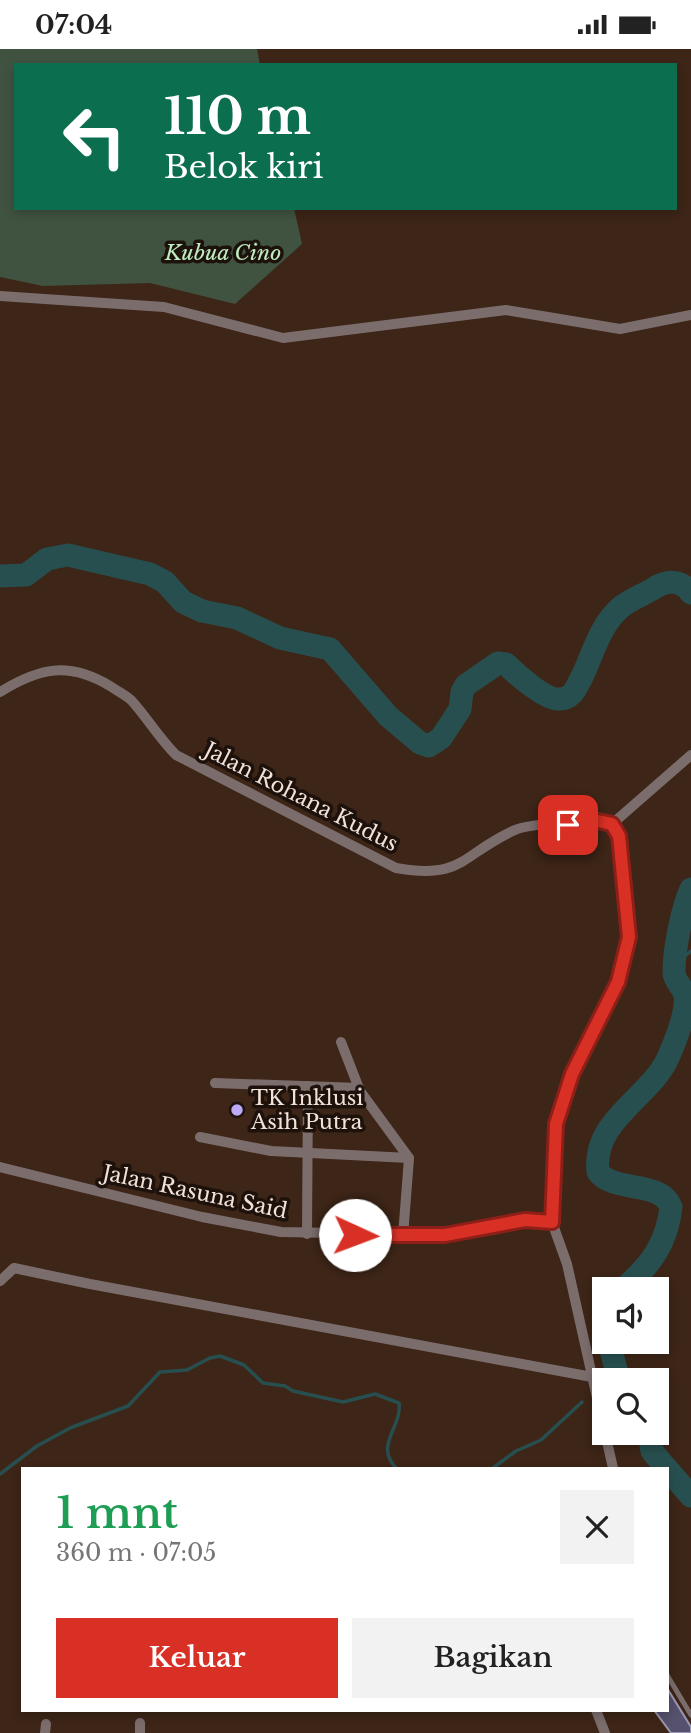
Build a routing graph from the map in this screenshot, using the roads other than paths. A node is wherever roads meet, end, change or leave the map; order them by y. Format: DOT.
graph roads {
  1 [pos="0,296"];
  2 [pos="691,315"];
  3 [pos="0,692"];
  4 [pos="691,755"];
  5 [pos="612,824"];
  6 [pos="341,1042"];
  7 [pos="215,1083"];
  8 [pos="308,1086"];
  9 [pos="359,1088"];
  10 [pos="200,1137"];
  11 [pos="307,1153"];
  12 [pos="409,1157"];
  13 [pos="0,1167"];
  14 [pos="552,1222"];
  15 [pos="307,1234"];
  16 [pos="403,1237"];
  17 [pos="0,1281"];
  18 [pos="592,1377"];
  19 [pos="607,1445"];
  20 [pos="613,1467"];
  21 [pos="669,1678"];
  22 [pos="597,1712"];
  23 [pos="691,1716"];
  24 [pos="605,1733"];
  1 -- 2 [label="street"];
  3 -- 5 [label="street, Jalan Rohana Kudus"];
  4 -- 5 [label="street"];
  5 -- 14 [label="street"];
  6 -- 9 [label="street"];
  7 -- 8 [label="street"];
  8 -- 9 [label="street"];
  8 -- 11 [label="street"];
  9 -- 12 [label="street"];
  10 -- 11 [label="street"];
  11 -- 12 [label="street"];
  11 -- 15 [label="street"];
  12 -- 16 [label="street"];
  13 -- 15 [label="street, Jalan Rasuna Said"];
  14 -- 16 [label="street, Jalan Rasuna Said"];
  14 -- 18 [label="street"];
  15 -- 16 [label="street, Jalan Rasuna Said"];
  17 -- 18 [label="street"];
  19 -- 20 [label="street"];
  21 -- 23 [label="lane"];
  22 -- 24 [label="street"];
}
